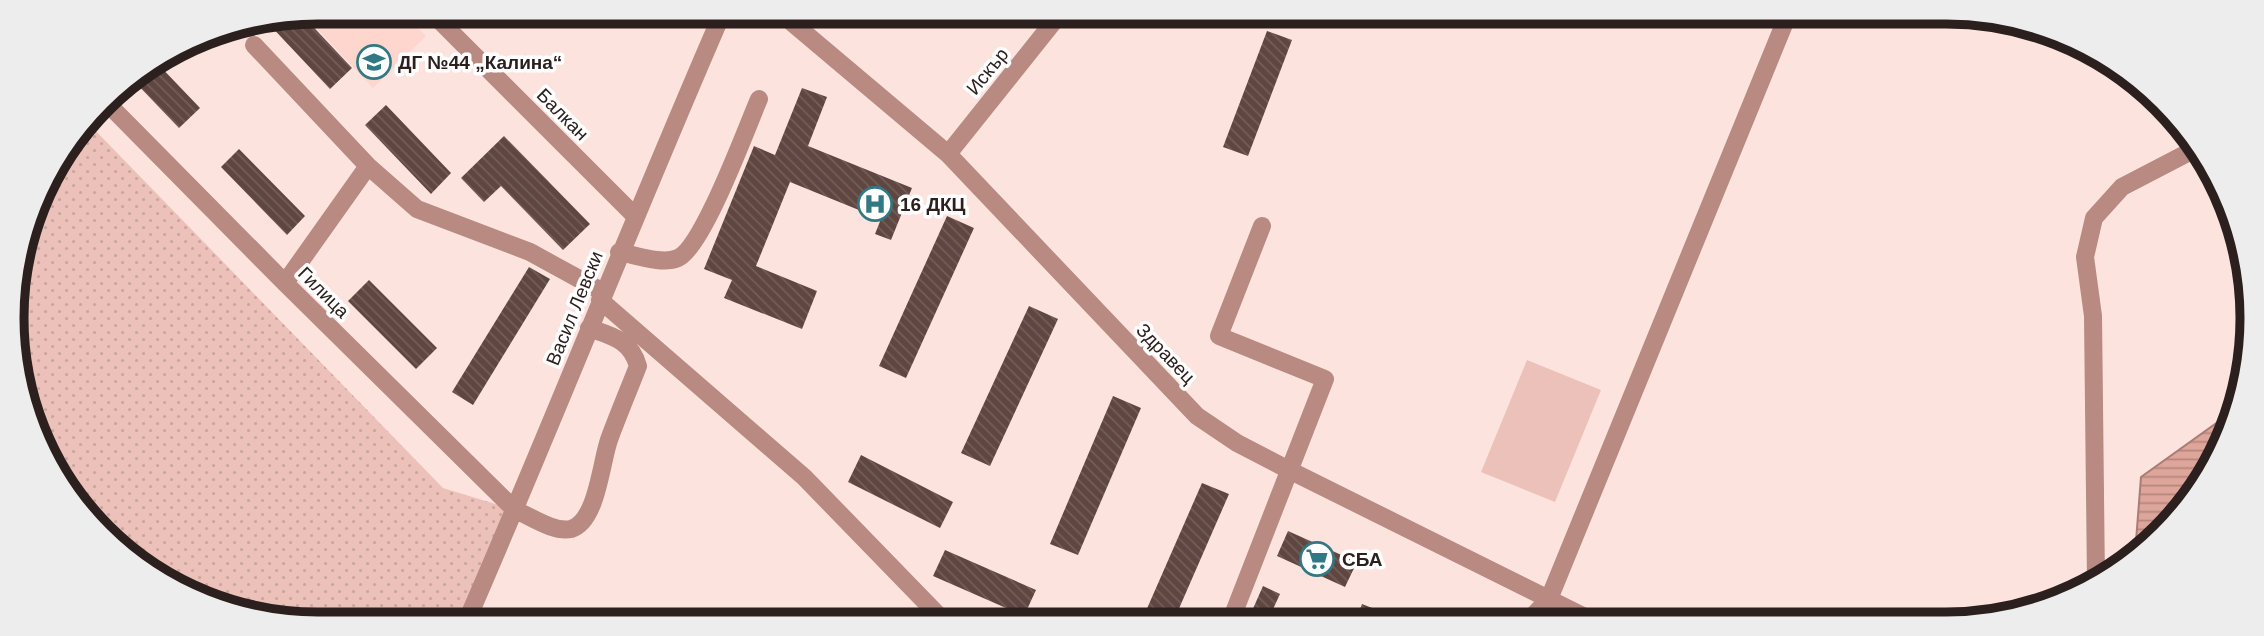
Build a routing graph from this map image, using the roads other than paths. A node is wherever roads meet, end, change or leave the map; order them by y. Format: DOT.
graph roads {
  1 [pos="443,24"];
  2 [pos="718,24"];
  3 [pos="794,24"];
  4 [pos="1052,24"];
  5 [pos="1784,24"];
  6 [pos="254,45"];
  7 [pos="759,99"];
  8 [pos="112,108"];
  9 [pos="2188,153"];
  10 [pos="948,154"];
  11 [pos="368,166"];
  12 [pos="634,215"];
  13 [pos="1262,226"];
  14 [pos="619,252"];
  15 [pos="285,284"];
  16 [pos="602,296"];
  17 [pos="589,327"];
  18 [pos="1289,470"];
  19 [pos="515,510"];
  20 [pos="2096,570"];
  21 [pos="1549,599"];
  22 [pos="471,612"];
  23 [pos="935,612"];
  24 [pos="1234,612"];
  25 [pos="1537,612"];
  26 [pos="1575,612"];
  1 -- 12 [label="street, Балкан"];
  2 -- 12 [label="street, Васил Левски"];
  3 -- 10 [label="street, Здравец"];
  4 -- 10 [label="street, Искър"];
  5 -- 21 [label="street"];
  6 -- 11 [label="street"];
  7 -- 14 [label="street"];
  8 -- 15 [label="street, Гилица"];
  9 -- 20 [label="street"];
  10 -- 18 [label="street, Здравец"];
  11 -- 15 [label="street"];
  11 -- 16 [label="street"];
  12 -- 14 [label="street, Васил Левски"];
  13 -- 18 [label="street"];
  14 -- 16 [label="street, Васил Левски"];
  15 -- 19 [label="street, Гилица"];
  16 -- 17 [label="street, Васил Левски"];
  16 -- 23 [label="street"];
  17 -- 19 [label="street, Васил Левски"];
  17 -- 19 [label="street"];
  18 -- 21 [label="street, Здравец"];
  18 -- 24 [label="street"];
  19 -- 22 [label="street, Васил Левски"];
  21 -- 25 [label="street"];
  21 -- 26 [label="street, Здравец"];
}
